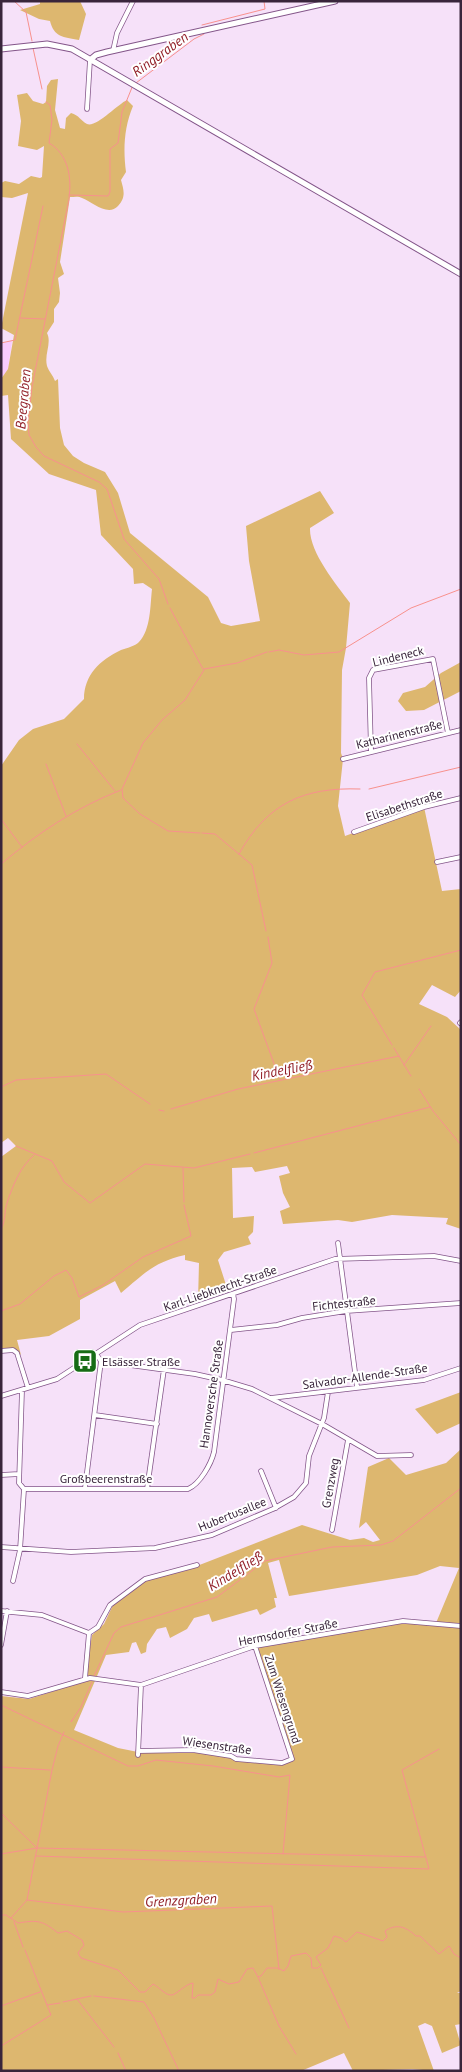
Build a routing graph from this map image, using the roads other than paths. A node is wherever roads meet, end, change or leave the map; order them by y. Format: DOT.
graph roads {
  1 [pos="133,1"];
  2 [pos="335,1"];
  3 [pos="1,49"];
  4 [pos="113,51"];
  5 [pos="90,60"];
  6 [pos="87,109"];
  7 [pos="461,274"];
  8 [pos="461,730"];
  9 [pos="448,733"];
  10 [pos="371,751"];
  11 [pos="343,759"];
  12 [pos="461,798"];
  13 [pos="354,832"];
  14 [pos="461,857"];
  15 [pos="436,862"];
  16 [pos="338,1243"];
  17 [pos="340,1258"];
  18 [pos="461,1261"];
  19 [pos="233,1294"];
  20 [pos="461,1303"];
  21 [pos="346,1311"];
  22 [pos="231,1330"];
  23 [pos="1,1351"];
  24 [pos="96,1354"];
  25 [pos="101,1361"];
  26 [pos="461,1368"];
  27 [pos="164,1370"];
  28 [pos="222,1380"];
  29 [pos="28,1388"];
  30 [pos="357,1388"];
  31 [pos="22,1390"];
  32 [pos="328,1392"];
  33 [pos="1,1396"];
  34 [pos="270,1398"];
  35 [pos="95,1415"];
  36 [pos="157,1424"];
  37 [pos="322,1424"];
  38 [pos="348,1440"];
  39 [pos="411,1455"];
  40 [pos="262,1472"];
  41 [pos="19,1474"];
  42 [pos="1,1475"];
  43 [pos="85,1488"];
  44 [pos="24,1489"];
  45 [pos="147,1489"];
  46 [pos="188,1489"];
  47 [pos="276,1508"];
  48 [pos="332,1530"];
  49 [pos="1,1547"];
  50 [pos="20,1550"];
  51 [pos="197,1565"];
  52 [pos="13,1581"];
  53 [pos="1,1611"];
  54 [pos="7,1611"];
  55 [pos="461,1626"];
  56 [pos="89,1633"];
  57 [pos="1,1645"];
  58 [pos="255,1646"];
  59 [pos="85,1678"];
  60 [pos="140,1685"];
  61 [pos="1,1692"];
  62 [pos="292,1759"];
  1 -- 4 [label="street"];
  2 -- 4 [label="main road"];
  3 -- 5 [label="main road"];
  4 -- 5 [label="main road"];
  5 -- 6 [label="street"];
  5 -- 7 [label="main road"];
  8 -- 9 [label="street, Katharinenstraße"];
  9 -- 10 [label="street, Katharinenstraße"];
  9 -- 10 [label="street, Lindeneck"];
  10 -- 11 [label="street, Katharinenstraße"];
  12 -- 13 [label="street, Elisabethstraße"];
  14 -- 15 [label="street"];
  16 -- 17 [label="street"];
  17 -- 18 [label="street, Karl-Liebknecht-Straße"];
  17 -- 19 [label="street, Karl-Liebknecht-Straße"];
  17 -- 21 [label="street"];
  19 -- 22 [label="street, Hannoversche Straße"];
  19 -- 24 [label="street, Karl-Liebknecht-Straße"];
  20 -- 21 [label="street, Fichtestraße"];
  21 -- 22 [label="street, Fichtestraße"];
  21 -- 30 [label="street"];
  22 -- 28 [label="street, Hannoversche Straße"];
  23 -- 29 [label="street"];
  24 -- 25 [label="street"];
  24 -- 29 [label="street, Karl-Liebknecht-Straße"];
  25 -- 27 [label="street"];
  25 -- 35 [label="street"];
  26 -- 30 [label="street, Salvador-Allende-Straße"];
  27 -- 28 [label="street"];
  27 -- 36 [label="street"];
  28 -- 34 [label="street"];
  28 -- 46 [label="street, Hannoversche Straße"];
  29 -- 31 [label="street, Karl-Liebknecht-Straße"];
  30 -- 32 [label="street, Salvador-Allende-Straße"];
  31 -- 33 [label="street, Karl-Liebknecht-Straße"];
  31 -- 41 [label="street"];
  32 -- 34 [label="street, Salvador-Allende-Straße"];
  32 -- 37 [label="street, Hubertusallee"];
  34 -- 37 [label="street"];
  35 -- 36 [label="street"];
  35 -- 43 [label="street"];
  36 -- 45 [label="street"];
  37 -- 38 [label="street"];
  37 -- 47 [label="street, Hubertusallee"];
  38 -- 39 [label="street"];
  38 -- 48 [label="street, Grenzweg"];
  40 -- 47 [label="street"];
  41 -- 42 [label="street"];
  41 -- 44 [label="street"];
  43 -- 44 [label="street, Großbeerenstraße"];
  43 -- 45 [label="street, Großbeerenstraße"];
  44 -- 50 [label="street"];
  45 -- 46 [label="street, Großbeerenstraße"];
  47 -- 50 [label="street, Hubertusallee"];
  49 -- 50 [label="street, Hubertusallee"];
  50 -- 52 [label="street"];
  51 -- 56 [label="street"];
  53 -- 54 [label="street"];
  54 -- 56 [label="street"];
  54 -- 57 [label="street"];
  55 -- 58 [label="street, Hermsdorfer Straße"];
  56 -- 59 [label="street"];
  58 -- 60 [label="street, Hermsdorfer Straße"];
  58 -- 62 [label="street, Zum Wiesengrund"];
  59 -- 60 [label="street, Hermsdorfer Straße"];
  59 -- 61 [label="street, Hermsdorfer Straße"];
  60 -- 62 [label="street, Wiesenstraße"];
}
